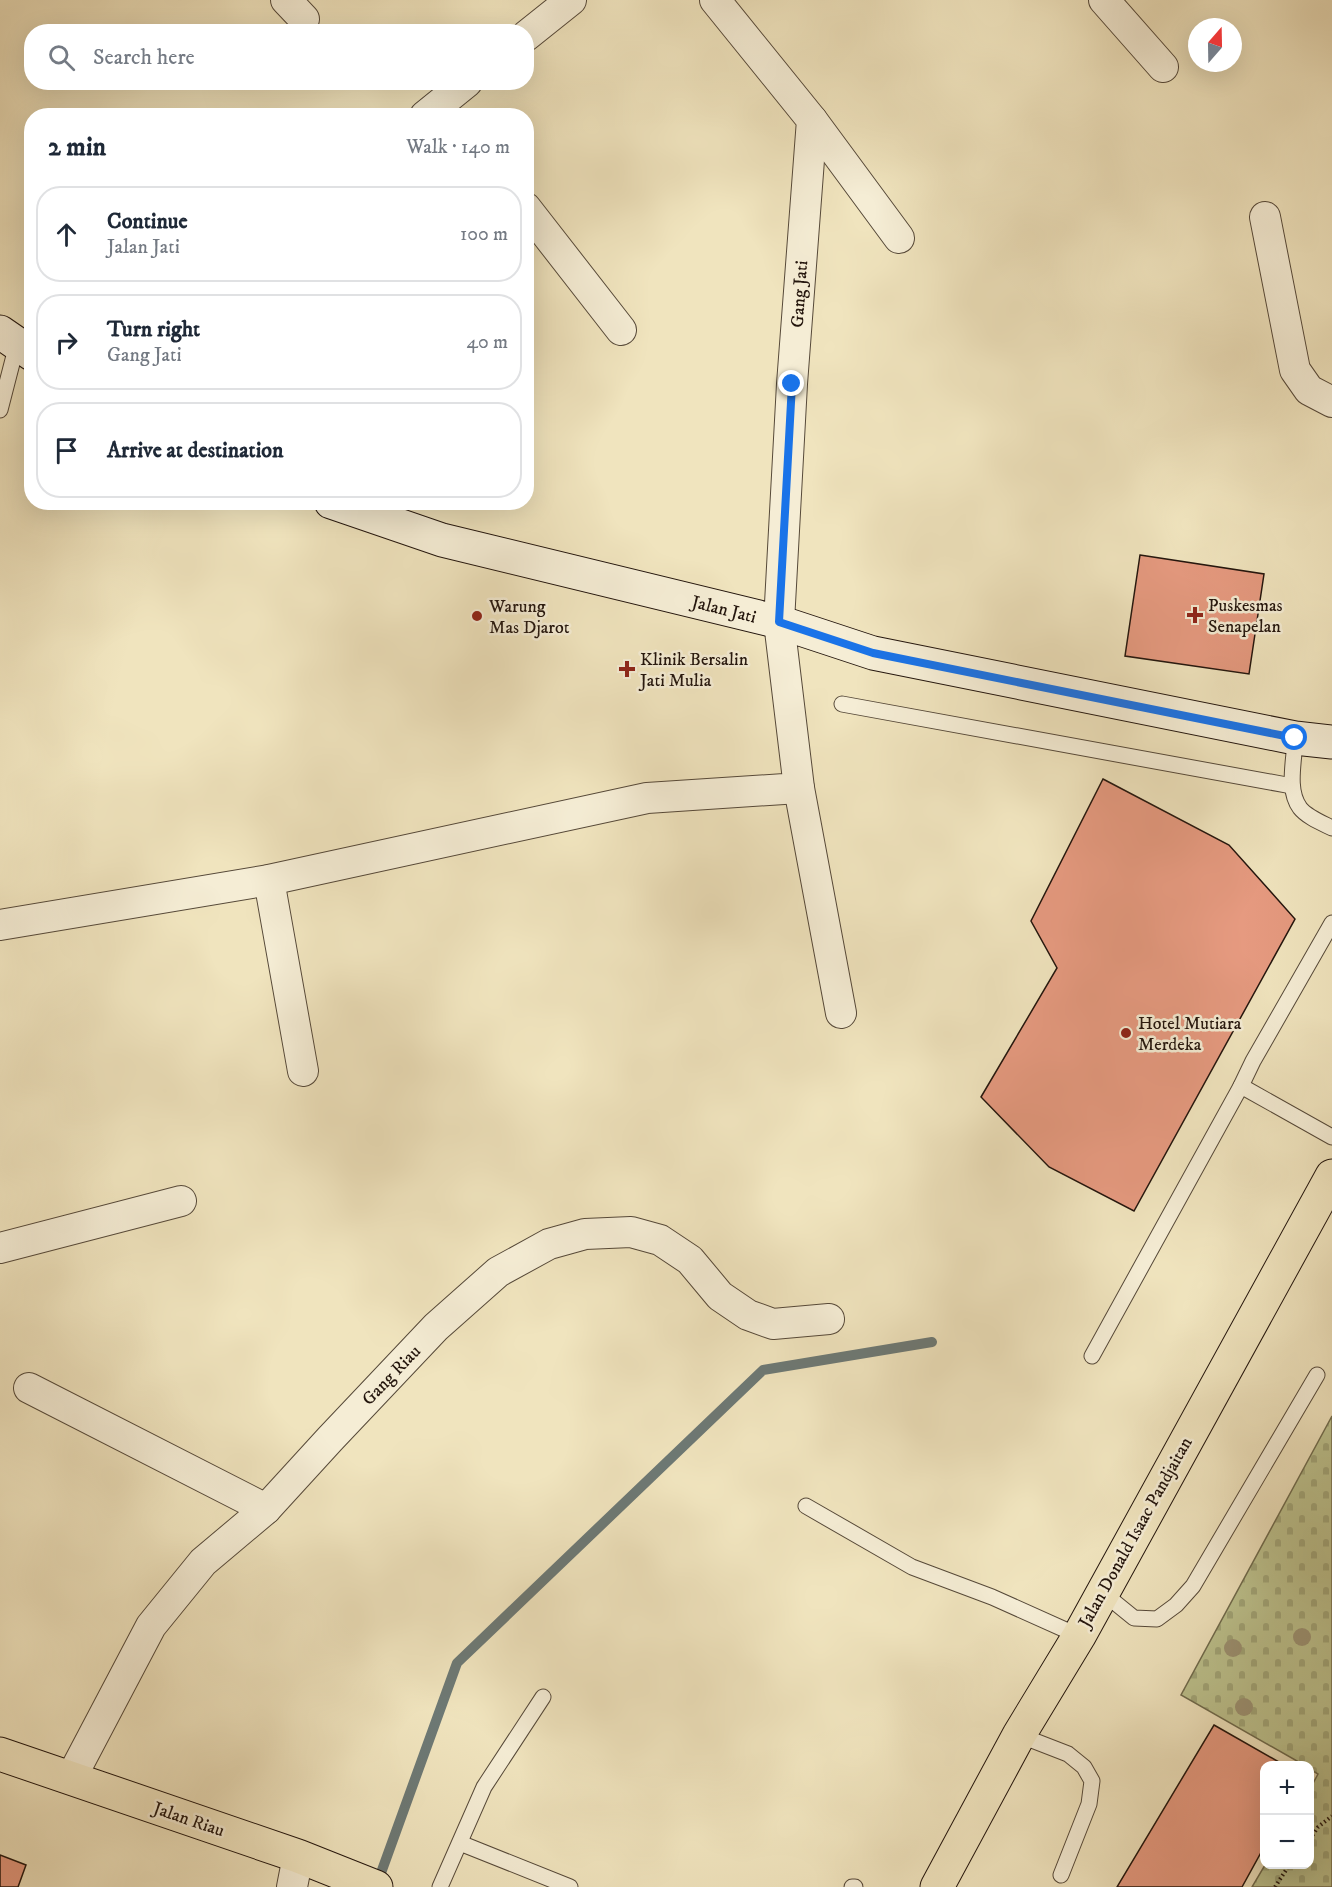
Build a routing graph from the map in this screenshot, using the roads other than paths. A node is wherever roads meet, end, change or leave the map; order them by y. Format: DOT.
graph roads {
  1 [pos="571,0"];
  2 [pos="715,0"];
  3 [pos="1104,0"];
  4 [pos="534,30"];
  5 [pos="1163,67"];
  6 [pos="460,90"];
  7 [pos="444,108"];
  8 [pos="812,120"];
  9 [pos="1264,217"];
  10 [pos="534,218"];
  11 [pos="899,238"];
  12 [pos="621,330"];
  13 [pos="16,343"];
  14 [pos="1332,402"];
  15 [pos="0,410"];
  16 [pos="354,510"];
  17 [pos="779,622"];
  18 [pos="842,704"];
  19 [pos="1295,738"];
  20 [pos="1332,742"];
  21 [pos="1292,786"];
  22 [pos="799,788"];
  23 [pos="1332,828"];
  24 [pos="269,880"];
  25 [pos="1332,923"];
  26 [pos="0,925"];
  27 [pos="841,1013"];
  28 [pos="303,1071"];
  29 [pos="1241,1086"];
  30 [pos="1332,1137"];
  31 [pos="1332,1176"];
  32 [pos="182,1201"];
  33 [pos="0,1248"];
  34 [pos="829,1319"];
  35 [pos="1092,1356"];
  36 [pos="1317,1375"];
  37 [pos="29,1388"];
  38 [pos="806,1506"];
  39 [pos="266,1509"];
  40 [pos="1102,1592"];
  41 [pos="1079,1636"];
  42 [pos="543,1696"];
  43 [pos="1019,1735"];
  44 [pos="0,1754"];
  45 [pos="70,1778"];
  46 [pos="460,1843"];
  47 [pos="295,1871"];
  48 [pos="1061,1875"];
  49 [pos="370,1885"];
  50 [pos="440,1887"];
  51 [pos="570,1887"];
  52 [pos="937,1887"];
  1 -- 4 [label="street"];
  2 -- 8 [label="street"];
  3 -- 5 [label="street"];
  6 -- 7 [label="street"];
  8 -- 11 [label="street"];
  8 -- 17 [label="street, Gang Jati"];
  9 -- 14 [label="street"];
  10 -- 12 [label="street"];
  13 -- 15 [label="lane"];
  16 -- 17 [label="main road, Jalan Jati"];
  17 -- 19 [label="main road, Jalan Jati"];
  17 -- 22 [label="street, Gang Jati"];
  18 -- 21 [label="lane"];
  19 -- 20 [label="main road, Jalan Jati"];
  19 -- 21 [label="lane"];
  21 -- 23 [label="lane"];
  22 -- 24 [label="street"];
  22 -- 27 [label="street, Gang Jati"];
  24 -- 26 [label="street"];
  24 -- 28 [label="street"];
  25 -- 29 [label="lane"];
  29 -- 30 [label="lane"];
  29 -- 35 [label="lane"];
  31 -- 40 [label="main road, Jalan Donald Isaac Pandjaitan"];
  32 -- 33 [label="street"];
  34 -- 39 [label="street, Gang Riau"];
  36 -- 40 [label="lane"];
  37 -- 39 [label="street"];
  38 -- 41 [label="lane"];
  39 -- 45 [label="street, Gang Riau"];
  40 -- 41 [label="main road, Jalan Donald Isaac Pandjaitan"];
  41 -- 43 [label="main road, Jalan Donald Isaac Pandjaitan"];
  42 -- 46 [label="lane"];
  43 -- 48 [label="lane"];
  43 -- 52 [label="main road, Jalan Donald Isaac Pandjaitan"];
  44 -- 45 [label="main road, Jalan Riau"];
  45 -- 47 [label="main road, Jalan Riau"];
  46 -- 50 [label="lane"];
  46 -- 51 [label="lane"];
  47 -- 49 [label="main road, Jalan Riau"];
}
